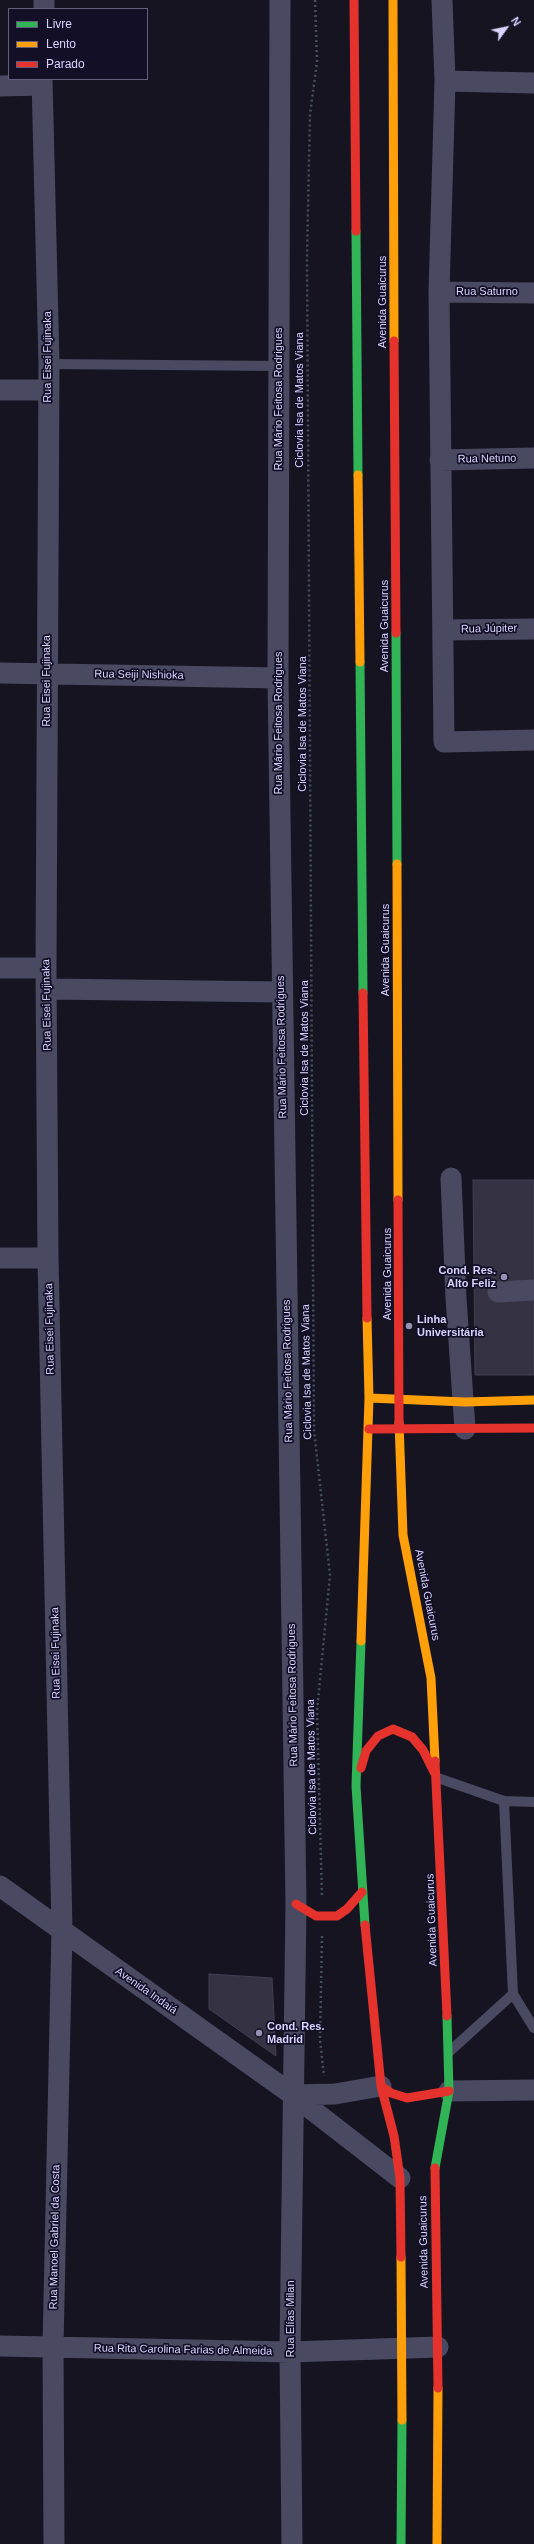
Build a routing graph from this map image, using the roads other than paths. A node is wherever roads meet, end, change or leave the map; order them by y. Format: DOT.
graph roads {
  1 [pos="280,0"];
  2 [pos="354,0"];
  3 [pos="393,0"];
  4 [pos="442,0"];
  5 [pos="42,82"];
  6 [pos="445,82"];
  7 [pos="534,83"];
  8 [pos="0,86"];
  9 [pos="439,292"];
  10 [pos="534,293"];
  11 [pos="49,364"];
  12 [pos="280,366"];
  13 [pos="0,390"];
  14 [pos="48,390"];
  15 [pos="534,458"];
  16 [pos="440,460"];
  17 [pos="534,629"];
  18 [pos="444,630"];
  19 [pos="0,673"];
  20 [pos="47,673"];
  21 [pos="278,678"];
  22 [pos="534,740"];
  23 [pos="0,968"];
  24 [pos="46,968"];
  25 [pos="48,989"];
  26 [pos="282,992"];
  27 [pos="451,1178"];
  28 [pos="0,1258"];
  29 [pos="48,1258"];
  30 [pos="534,1290"];
  31 [pos="498,1292"];
  32 [pos="370,1398"];
  33 [pos="400,1399"];
  34 [pos="534,1400"];
  35 [pos="465,1402"];
  36 [pos="534,1428"];
  37 [pos="368,1429"];
  38 [pos="399,1429"];
  39 [pos="465,1429"];
  40 [pos="438,1778"];
  41 [pos="356,1786"];
  42 [pos="504,1801"];
  43 [pos="534,1802"];
  44 [pos="0,1886"];
  45 [pos="362,1892"];
  46 [pos="296,1904"];
  47 [pos="62,1930"];
  48 [pos="513,1994"];
  49 [pos="534,2028"];
  50 [pos="448,2053"];
  51 [pos="381,2086"];
  52 [pos="534,2090"];
  53 [pos="449,2091"];
  54 [pos="293,2095"];
  55 [pos="400,2178"];
  56 [pos="0,2346"];
  57 [pos="53,2346"];
  58 [pos="404,2347"];
  59 [pos="438,2347"];
  60 [pos="290,2352"];
  61 [pos="54,2544"];
  62 [pos="292,2544"];
  63 [pos="401,2544"];
  64 [pos="437,2544"];
  1 -- 12 [label="street, Rua Mário Feitosa Rodrigues"];
  2 -- 32 [label="main road, Avenida Guaicurus"];
  3 -- 33 [label="main road, Avenida Guaicurus"];
  4 -- 6 [label="street"];
  5 -- 8 [label="street"];
  5 -- 11 [label="street, Rua Eisei Fujinaka"];
  6 -- 7 [label="street"];
  6 -- 9 [label="street"];
  9 -- 10 [label="street, Rua Saturno"];
  9 -- 16 [label="street"];
  11 -- 12 [label="lane"];
  11 -- 14 [label="street, Rua Eisei Fujinaka"];
  12 -- 21 [label="street, Rua Mário Feitosa Rodrigues"];
  13 -- 14 [label="street"];
  14 -- 20 [label="street, Rua Eisei Fujinaka"];
  15 -- 16 [label="street, Rua Netuno"];
  16 -- 18 [label="street"];
  17 -- 18 [label="street, Rua Júpiter"];
  18 -- 22 [label="street"];
  19 -- 20 [label="street, Rua Seiji Nishioka"];
  20 -- 21 [label="street, Rua Seiji Nishioka"];
  20 -- 24 [label="street, Rua Eisei Fujinaka"];
  21 -- 26 [label="street, Rua Mário Feitosa Rodrigues"];
  23 -- 24 [label="street"];
  24 -- 25 [label="street, Rua Eisei Fujinaka"];
  25 -- 26 [label="street"];
  25 -- 29 [label="street, Rua Eisei Fujinaka"];
  26 -- 46 [label="street, Rua Mário Feitosa Rodrigues"];
  27 -- 35 [label="street"];
  28 -- 29 [label="street"];
  29 -- 47 [label="street, Rua Eisei Fujinaka"];
  30 -- 31 [label="street"];
  32 -- 33 [label="main road"];
  32 -- 37 [label="main road, Avenida Guaicurus"];
  33 -- 35 [label="main road"];
  33 -- 38 [label="main road, Avenida Guaicurus"];
  34 -- 35 [label="main road"];
  35 -- 39 [label="street"];
  36 -- 39 [label="main road"];
  37 -- 38 [label="main road"];
  37 -- 41 [label="main road, Avenida Guaicurus"];
  38 -- 39 [label="main road"];
  38 -- 40 [label="main road, Avenida Guaicurus"];
  40 -- 41 [label="main road"];
  40 -- 42 [label="lane"];
  40 -- 50 [label="main road, Avenida Guaicurus"];
  41 -- 45 [label="main road, Avenida Guaicurus"];
  42 -- 43 [label="lane"];
  42 -- 48 [label="lane"];
  44 -- 47 [label="street, Avenida Indaiá"];
  45 -- 46 [label="main road"];
  45 -- 51 [label="main road, Avenida Guaicurus"];
  46 -- 54 [label="street, Rua Mário Feitosa Rodrigues"];
  47 -- 54 [label="street, Avenida Indaiá"];
  47 -- 57 [label="street, Rua Manoel Gabriel da Costa"];
  48 -- 49 [label="lane"];
  48 -- 50 [label="lane"];
  50 -- 53 [label="main road, Avenida Guaicurus"];
  51 -- 53 [label="main road"];
  51 -- 54 [label="street"];
  51 -- 55 [label="main road, Avenida Guaicurus"];
  52 -- 53 [label="street"];
  53 -- 59 [label="main road, Avenida Guaicurus"];
  54 -- 55 [label="street, Avenida Indaiá"];
  54 -- 60 [label="street, Rua Elías Milan"];
  55 -- 58 [label="main road, Avenida Guaicurus"];
  56 -- 57 [label="street, Rua Rita Carolina Farias de Almeida"];
  57 -- 60 [label="street, Rua Rita Carolina Farias de Almeida"];
  57 -- 61 [label="street, Rua Manoel Gabriel da Costa"];
  58 -- 59 [label="street, Rua Rita Carolina Farias de Almeida"];
  58 -- 60 [label="street, Rua Rita Carolina Farias de Almeida"];
  58 -- 63 [label="main road, Avenida Guaicurus"];
  59 -- 64 [label="main road, Avenida Guaicurus"];
  60 -- 62 [label="street, Rua Elías Milan"];
}
